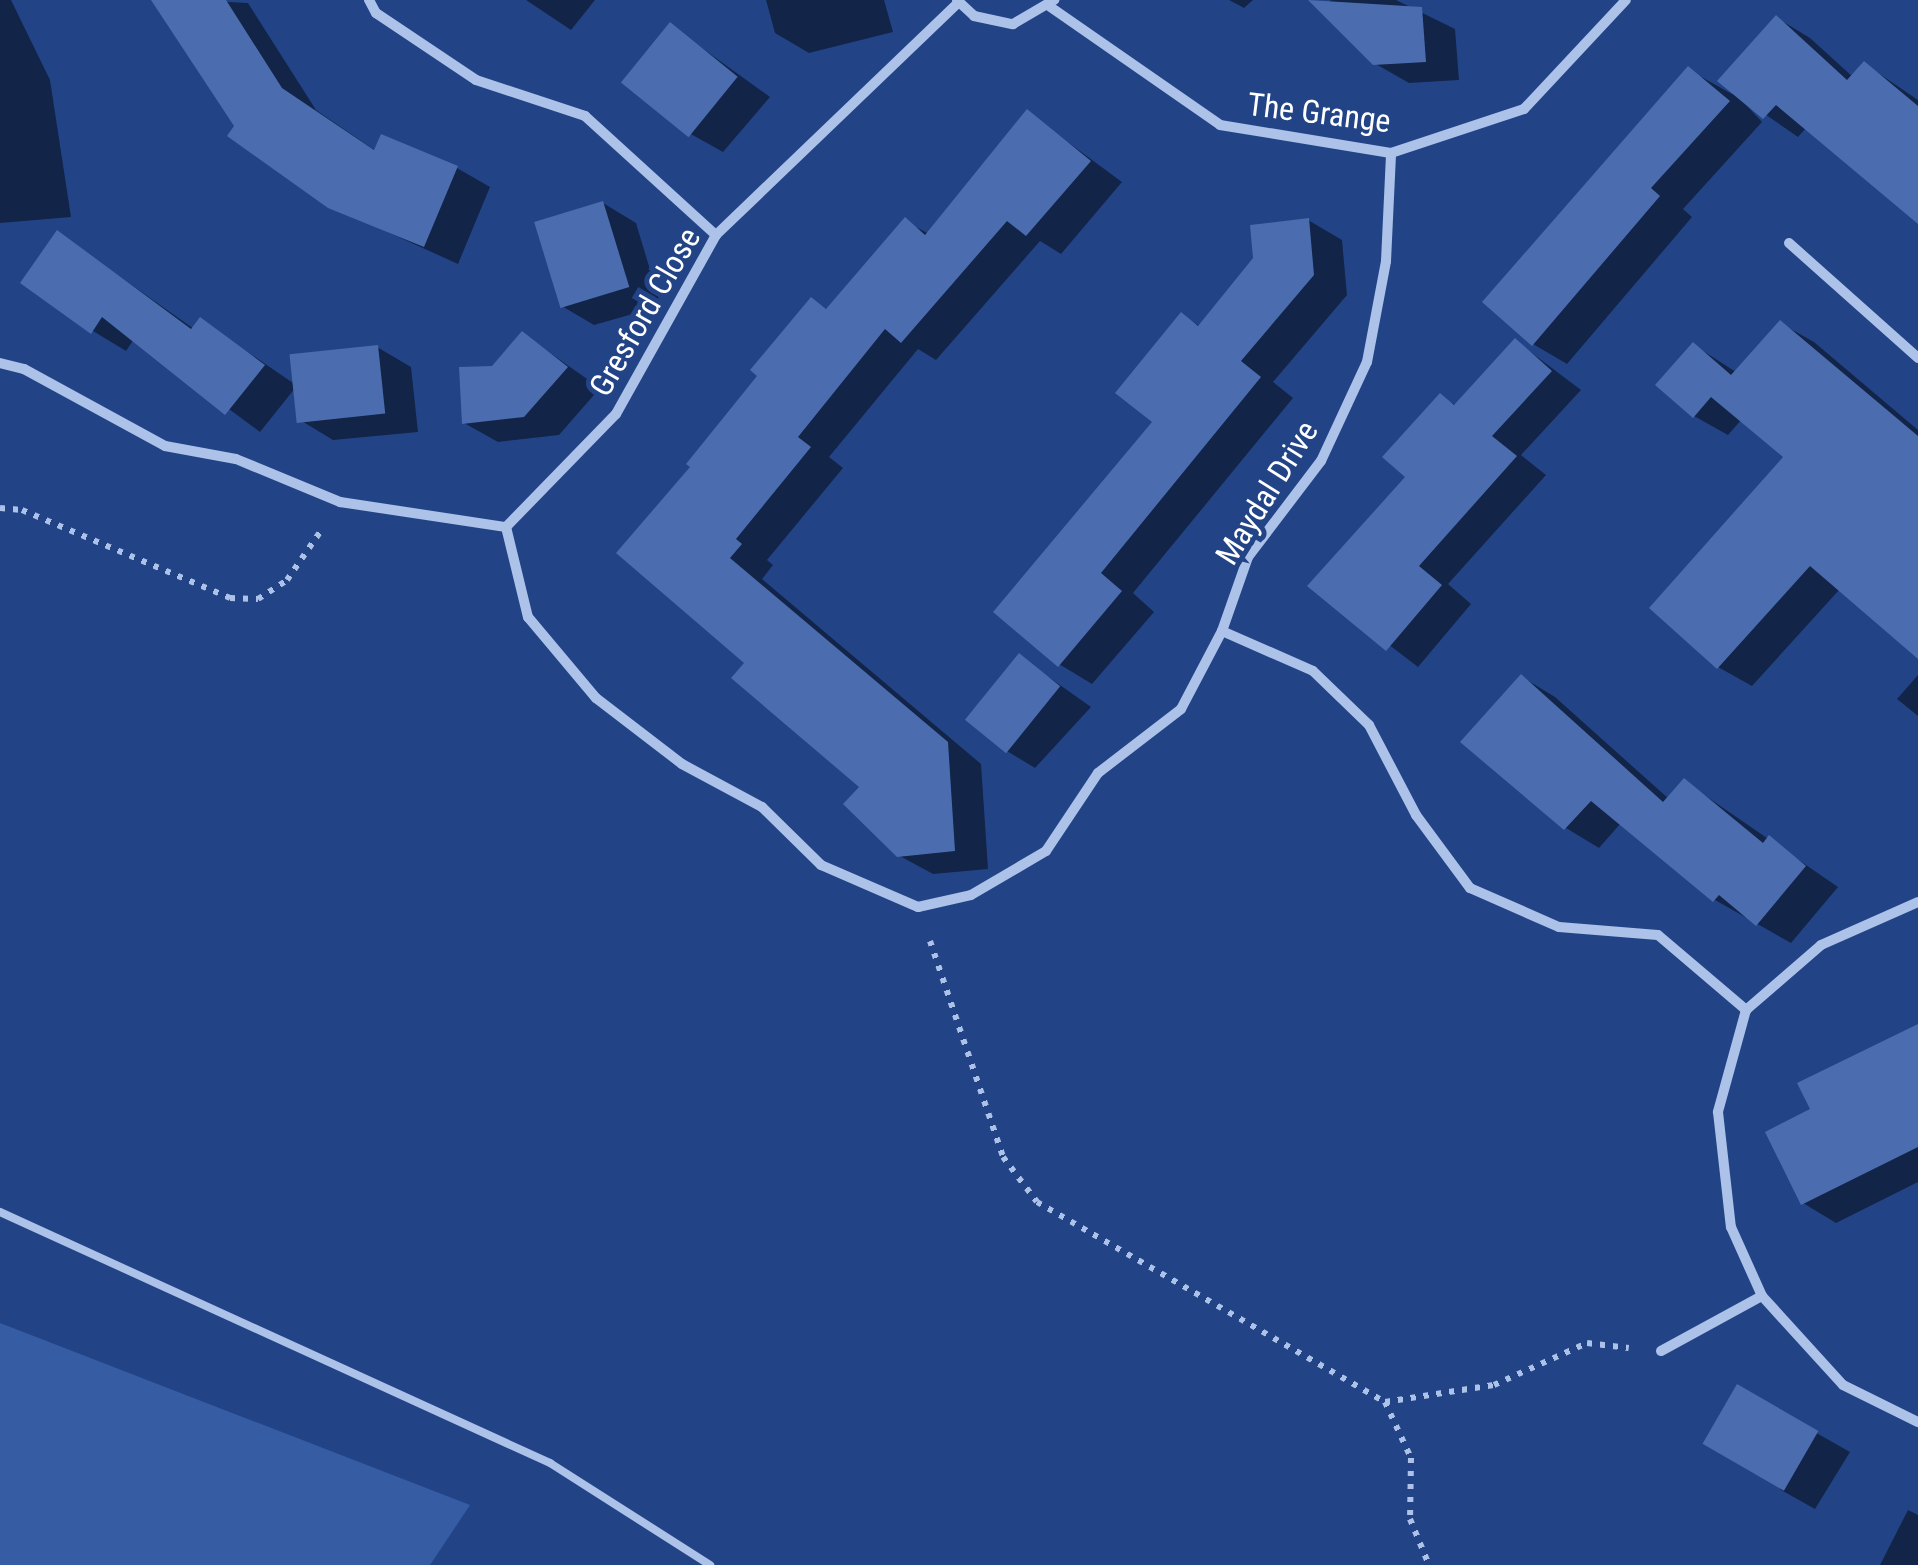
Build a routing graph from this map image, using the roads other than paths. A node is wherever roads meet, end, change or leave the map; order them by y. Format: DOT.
graph roads {
  1 [pos="370,0"];
  2 [pos="1626,0"];
  3 [pos="958,1"];
  4 [pos="1051,3"];
  5 [pos="1391,153"];
  6 [pos="716,235"];
  7 [pos="1790,243"];
  8 [pos="1918,358"];
  9 [pos="0,363"];
  10 [pos="506,527"];
  11 [pos="1222,631"];
  12 [pos="1918,902"];
  13 [pos="1746,1010"];
  14 [pos="0,1212"];
  15 [pos="1762,1296"];
  16 [pos="1661,1351"];
  17 [pos="1918,1422"];
  18 [pos="710,1565"];
  1 -- 6 [label="street"];
  2 -- 5 [label="street, The Grange"];
  3 -- 4 [label="street, The Grange"];
  3 -- 6 [label="street, Gresford Close"];
  4 -- 5 [label="street, The Grange"];
  5 -- 11 [label="street, Maydal Drive"];
  6 -- 10 [label="street, Gresford Close"];
  7 -- 8 [label="street"];
  9 -- 10 [label="street"];
  10 -- 11 [label="street, Maydal Drive"];
  11 -- 13 [label="street"];
  12 -- 13 [label="street"];
  13 -- 15 [label="street"];
  14 -- 18 [label="lane"];
  15 -- 16 [label="street"];
  15 -- 17 [label="street"];
}
